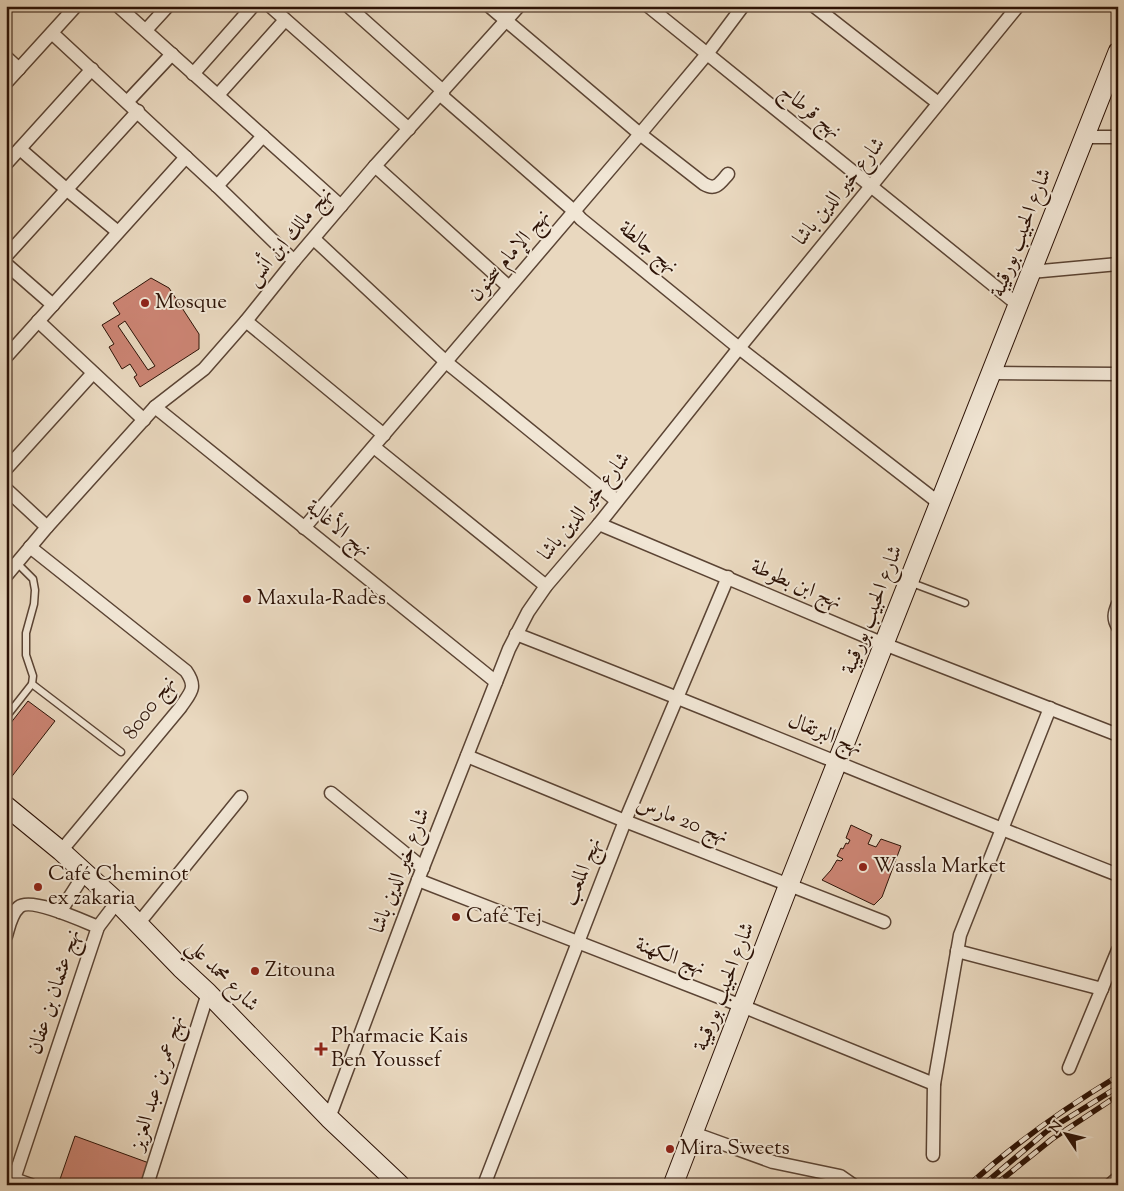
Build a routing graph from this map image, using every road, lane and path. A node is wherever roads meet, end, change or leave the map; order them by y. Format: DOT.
graph roads {
  1 [pos="76,6"];
  2 [pos="118,6"];
  3 [pos="168,6"];
  4 [pos="253,6"];
  5 [pos="270,6"];
  6 [pos="348,6"];
  7 [pos="489,6"];
  8 [pos="519,6"];
  9 [pos="648,6"];
  10 [pos="743,6"];
  11 [pos="814,6"];
  12 [pos="1018,6"];
  13 [pos="285,20"];
  14 [pos="506,21"];
  15 [pos="146,30"];
  16 [pos="52,33"];
  17 [pos="1118,52"];
  18 [pos="172,54"];
  19 [pos="707,54"];
  20 [pos="6,57"];
  21 [pos="19,69"];
  22 [pos="92,69"];
  23 [pos="193,74"];
  24 [pos="6,84"];
  25 [pos="443,91"];
  26 [pos="218,95"];
  27 [pos="128,101"];
  28 [pos="938,104"];
  29 [pos="138,111"];
  30 [pos="408,129"];
  31 [pos="640,134"];
  32 [pos="263,136"];
  33 [pos="1084,136"];
  34 [pos="1118,137"];
  35 [pos="20,148"];
  36 [pos="186,157"];
  37 [pos="6,164"];
  38 [pos="374,166"];
  39 [pos="728,174"];
  40 [pos="217,186"];
  41 [pos="870,186"];
  42 [pos="66,189"];
  43 [pos="342,206"];
  44 [pos="574,211"];
  45 [pos="118,232"];
  46 [pos="314,239"];
  47 [pos="6,256"];
  48 [pos="294,262"];
  49 [pos="6,264"];
  50 [pos="1118,264"];
  51 [pos="1031,272"];
  52 [pos="509,287"];
  53 [pos="53,305"];
  54 [pos="1018,305"];
  55 [pos="38,321"];
  56 [pos="246,321"];
  57 [pos="739,348"];
  58 [pos="6,357"];
  59 [pos="446,362"];
  60 [pos="93,373"];
  61 [pos="991,373"];
  62 [pos="1118,374"];
  63 [pos="155,407"];
  64 [pos="144,420"];
  65 [pos="384,436"];
  66 [pos="374,447"];
  67 [pos="6,469"];
  68 [pos="6,489"];
  69 [pos="617,501"];
  70 [pos="939,504"];
  71 [pos="599,524"];
  72 [pos="47,527"];
  73 [pos="304,528"];
  74 [pos="30,547"];
  75 [pos="17,564"];
  76 [pos="6,576"];
  77 [pos="728,577"];
  78 [pos="908,581"];
  79 [pos="546,586"];
  80 [pos="965,603"];
  81 [pos="1118,604"];
  82 [pos="1118,628"];
  83 [pos="516,634"];
  84 [pos="884,644"];
  85 [pos="496,682"];
  86 [pos="32,684"];
  87 [pos="678,697"];
  88 [pos="1050,708"];
  89 [pos="6,717"];
  90 [pos="1118,735"];
  91 [pos="120,752"];
  92 [pos="467,756"];
  93 [pos="838,762"];
  94 [pos="331,793"];
  95 [pos="241,797"];
  96 [pos="6,806"];
  97 [pos="625,821"];
  98 [pos="1001,829"];
  99 [pos="61,852"];
  100 [pos="85,874"];
  101 [pos="421,874"];
  102 [pos="1118,875"];
  103 [pos="789,884"];
  104 [pos="117,902"];
  105 [pos="60,912"];
  106 [pos="884,922"];
  107 [pos="138,924"];
  108 [pos="98,927"];
  109 [pos="6,936"];
  110 [pos="576,942"];
  111 [pos="1118,950"];
  112 [pos="958,951"];
  113 [pos="1102,989"];
  114 [pos="208,992"];
  115 [pos="742,1006"];
  116 [pos="1069,1068"];
  117 [pos="934,1084"];
  118 [pos="329,1118"];
  119 [pos="693,1133"];
  120 [pos="933,1156"];
  121 [pos="1118,1178"];
  122 [pos="13,1182"];
  123 [pos="31,1185"];
  124 [pos="147,1185"];
  125 [pos="400,1185"];
  126 [pos="484,1185"];
  127 [pos="673,1185"];
  128 [pos="852,1185"];
  129 [pos="1110,1185"];
  1 -- 16 [label="street"];
  2 -- 15 [label="street"];
  3 -- 15 [label="street"];
  4 -- 23 [label="street"];
  5 -- 13 [label="street"];
  6 -- 25 [label="street, نهج جالطة"];
  7 -- 14 [label="street"];
  8 -- 14 [label="street, نهج مالك ابن أنس"];
  9 -- 19 [label="street, نهج قرطاج"];
  10 -- 19 [label="street, نهج الإمام سحنون"];
  11 -- 28 [label="street"];
  12 -- 28 [label="street, شارع خير الدين باشا"];
  13 -- 26 [label="street"];
  13 -- 30 [label="street"];
  14 -- 25 [label="street, نهج مالك ابن أنس"];
  14 -- 31 [label="street"];
  15 -- 18 [label="street"];
  16 -- 21 [label="street"];
  16 -- 22 [label="street"];
  17 -- 33 [label="street, شارع الحبيب بورقيبة"];
  18 -- 23 [label="street"];
  18 -- 27 [label="street"];
  19 -- 31 [label="street, نهج الإمام سحنون"];
  19 -- 41 [label="street, نهج قرطاج"];
  20 -- 21 [label="street"];
  21 -- 24 [label="street"];
  22 -- 27 [label="street"];
  22 -- 35 [label="street"];
  23 -- 26 [label="street"];
  25 -- 30 [label="street, نهج مالك ابن أنس"];
  25 -- 44 [label="street, نهج جالطة"];
  26 -- 32 [label="street"];
  27 -- 29 [label="street"];
  28 -- 41 [label="street, شارع خير الدين باشا"];
  29 -- 36 [label="street"];
  29 -- 42 [label="street"];
  30 -- 38 [label="street, نهج مالك ابن أنس"];
  31 -- 39 [label="street"];
  31 -- 44 [label="street, نهج الإمام سحنون"];
  32 -- 40 [label="street"];
  32 -- 43 [label="street"];
  33 -- 34 [label="street"];
  33 -- 51 [label="street, شارع الحبيب بورقيبة"];
  35 -- 37 [label="street"];
  35 -- 42 [label="street"];
  36 -- 40 [label="street"];
  36 -- 45 [label="street"];
  38 -- 43 [label="street, نهج مالك ابن أنس"];
  38 -- 52 [label="street"];
  40 -- 48 [label="street"];
  41 -- 54 [label="street, نهج قرطاج"];
  41 -- 57 [label="street, شارع خير الدين باشا"];
  42 -- 45 [label="street"];
  42 -- 47 [label="street"];
  43 -- 46 [label="street, نهج مالك ابن أنس"];
  44 -- 52 [label="street, نهج الإمام سحنون"];
  44 -- 57 [label="street, نهج جالطة"];
  45 -- 53 [label="street"];
  46 -- 48 [label="street, نهج مالك ابن أنس"];
  46 -- 59 [label="street"];
  48 -- 56 [label="street, نهج مالك ابن أنس"];
  49 -- 53 [label="street"];
  50 -- 51 [label="street"];
  51 -- 54 [label="street, شارع الحبيب بورقيبة"];
  52 -- 59 [label="street, نهج الإمام سحنون"];
  53 -- 55 [label="street"];
  54 -- 61 [label="street, شارع الحبيب بورقيبة"];
  55 -- 58 [label="street"];
  55 -- 60 [label="street"];
  56 -- 63 [label="street, نهج مالك ابن أنس"];
  56 -- 65 [label="street"];
  57 -- 69 [label="street, شارع خير الدين باشا"];
  57 -- 70 [label="street, نهج جالطة"];
  59 -- 65 [label="street, نهج الإمام سحنون"];
  59 -- 69 [label="street"];
  60 -- 64 [label="street"];
  60 -- 67 [label="street"];
  61 -- 62 [label="street"];
  61 -- 70 [label="street, شارع الحبيب بورقيبة"];
  63 -- 64 [label="street, نهج مالك ابن أنس"];
  63 -- 73 [label="street, نهج الأغالبة"];
  64 -- 72 [label="street, نهج مالك ابن أنس"];
  65 -- 66 [label="street, نهج الإمام سحنون"];
  66 -- 73 [label="street, نهج الإمام سحنون"];
  66 -- 79 [label="street"];
  68 -- 72 [label="street"];
  69 -- 71 [label="street, شارع خير الدين باشا"];
  70 -- 78 [label="street, شارع الحبيب بورقيبة"];
  71 -- 77 [label="street, نهج ابن بطوطة"];
  71 -- 79 [label="street, شارع خير الدين باشا"];
  72 -- 74 [label="street, نهج مالك ابن أنس"];
  73 -- 85 [label="street, نهج الأغالبة"];
  74 -- 75 [label="street, نهج مالك ابن أنس"];
  74 -- 99 [label="street, نهج 8000"];
  75 -- 76 [label="street, نهج مالك ابن أنس"];
  75 -- 86 [label="lane"];
  77 -- 84 [label="street, نهج ابن بطوطة"];
  77 -- 87 [label="street, نهج الملعب"];
  78 -- 80 [label="lane"];
  78 -- 84 [label="street, شارع الحبيب بورقيبة"];
  79 -- 83 [label="street, شارع خير الدين باشا"];
  81 -- 82 [label="street"];
  83 -- 85 [label="street, شارع خير الدين باشا"];
  83 -- 87 [label="street, نهج البرتقال"];
  84 -- 88 [label="street, نهج ابن بطوطة"];
  84 -- 93 [label="street, شارع الحبيب بورقيبة"];
  85 -- 92 [label="street, شارع خير الدين باشا"];
  86 -- 89 [label="lane"];
  86 -- 91 [label="lane"];
  87 -- 93 [label="street, نهج البرتقال"];
  87 -- 97 [label="street, نهج الملعب"];
  88 -- 90 [label="street, نهج ابن بطوطة"];
  88 -- 98 [label="street"];
  92 -- 97 [label="street, نهج 20 مارس"];
  92 -- 101 [label="street, شارع خير الدين باشا"];
  93 -- 98 [label="street, نهج البرتقال"];
  93 -- 103 [label="street, شارع الحبيب بورقيبة"];
  94 -- 101 [label="street, نهج الكهنة"];
  95 -- 107 [label="street"];
  96 -- 99 [label="street, شارع محمد علي"];
  97 -- 103 [label="street, نهج 20 مارس"];
  97 -- 110 [label="street, نهج الملعب"];
  98 -- 102 [label="street, نهج البرتقال"];
  98 -- 112 [label="street"];
  99 -- 100 [label="street, شارع محمد علي"];
  100 -- 104 [label="street, شارع محمد علي"];
  100 -- 105 [label="street"];
  101 -- 110 [label="street, نهج الكهنة"];
  101 -- 118 [label="street, شارع خير الدين باشا"];
  103 -- 106 [label="street, نهج 20 مارس"];
  103 -- 115 [label="street, شارع الحبيب بورقيبة"];
  104 -- 107 [label="street, شارع محمد علي"];
  104 -- 108 [label="street, نهج عثمان بن عفان"];
  105 -- 108 [label="street"];
  105 -- 109 [label="street"];
  107 -- 114 [label="street, شارع محمد علي"];
  108 -- 122 [label="street, نهج عثمان بن عفان"];
  110 -- 115 [label="street, نهج الكهنة"];
  110 -- 126 [label="street, نهج الملعب"];
  111 -- 113 [label="street"];
  112 -- 113 [label="street"];
  112 -- 117 [label="street"];
  113 -- 116 [label="street"];
  114 -- 118 [label="street, شارع محمد علي"];
  114 -- 124 [label="street, نهج عمر بن عبد العزيز"];
  115 -- 117 [label="street, نهج الكهنة"];
  115 -- 119 [label="street, شارع الحبيب بورقيبة"];
  117 -- 120 [label="street"];
  118 -- 125 [label="street, شارع محمد علي"];
  119 -- 127 [label="street, شارع الحبيب بورقيبة"];
  119 -- 128 [label="street"];
  121 -- 129 [label="street"];
  122 -- 123 [label="street"];
}
